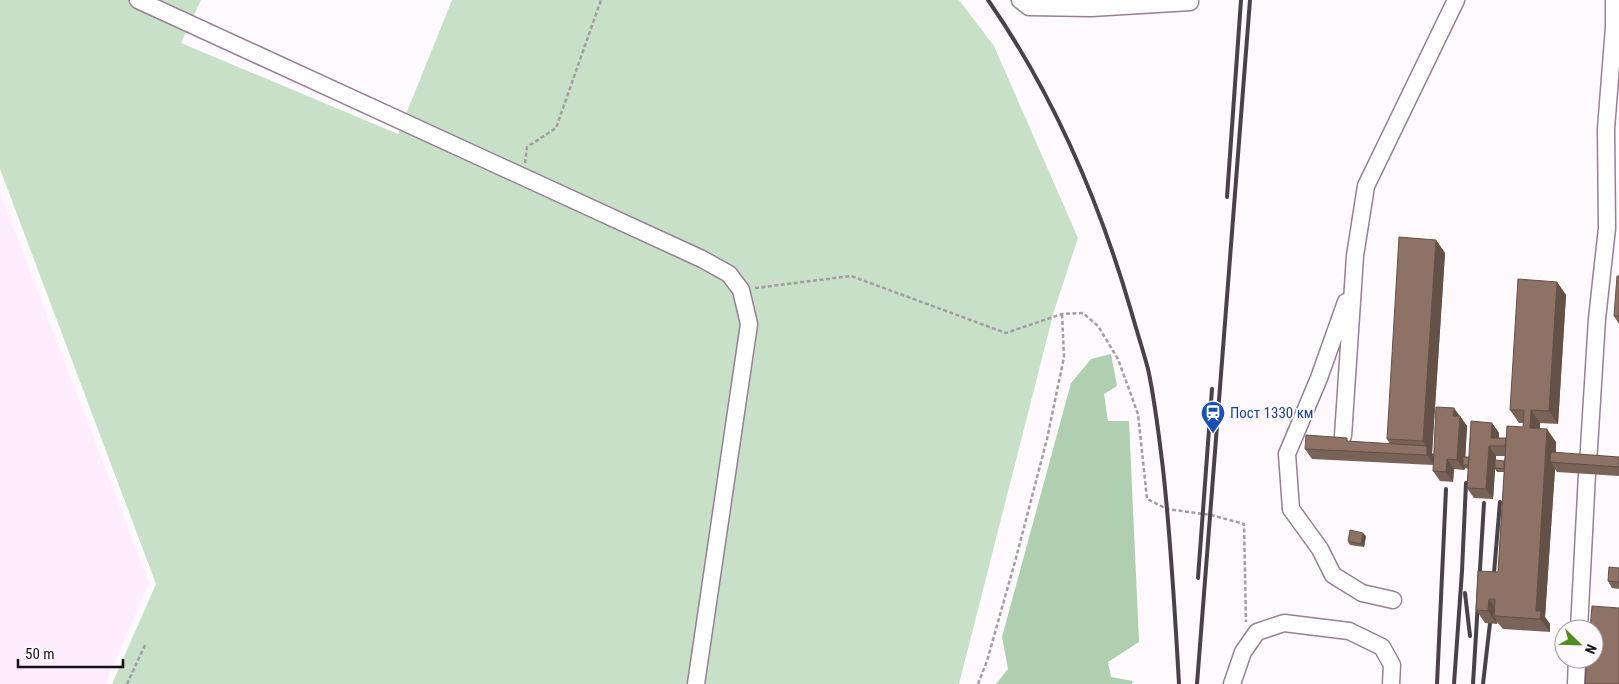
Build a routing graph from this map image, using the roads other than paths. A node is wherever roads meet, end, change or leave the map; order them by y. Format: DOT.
graph roads {
  1 [pos="138,0"];
  2 [pos="1020,0"];
  3 [pos="1456,0"];
  4 [pos="1614,0"];
  5 [pos="1190,2"];
  6 [pos="1353,283"];
  7 [pos="1343,436"];
  8 [pos="1393,600"];
  9 [pos="1580,619"];
  10 [pos="1577,669"];
  11 [pos="696,684"];
  12 [pos="1232,684"];
  13 [pos="1391,684"];
  14 [pos="1576,684"];
  1 -- 11 [label="street"];
  2 -- 5 [label="street"];
  3 -- 6 [label="street"];
  4 -- 9 [label="street"];
  6 -- 7 [label="street"];
  6 -- 8 [label="street"];
  10 -- 14 [label="street"];
  12 -- 13 [label="street"];
}
